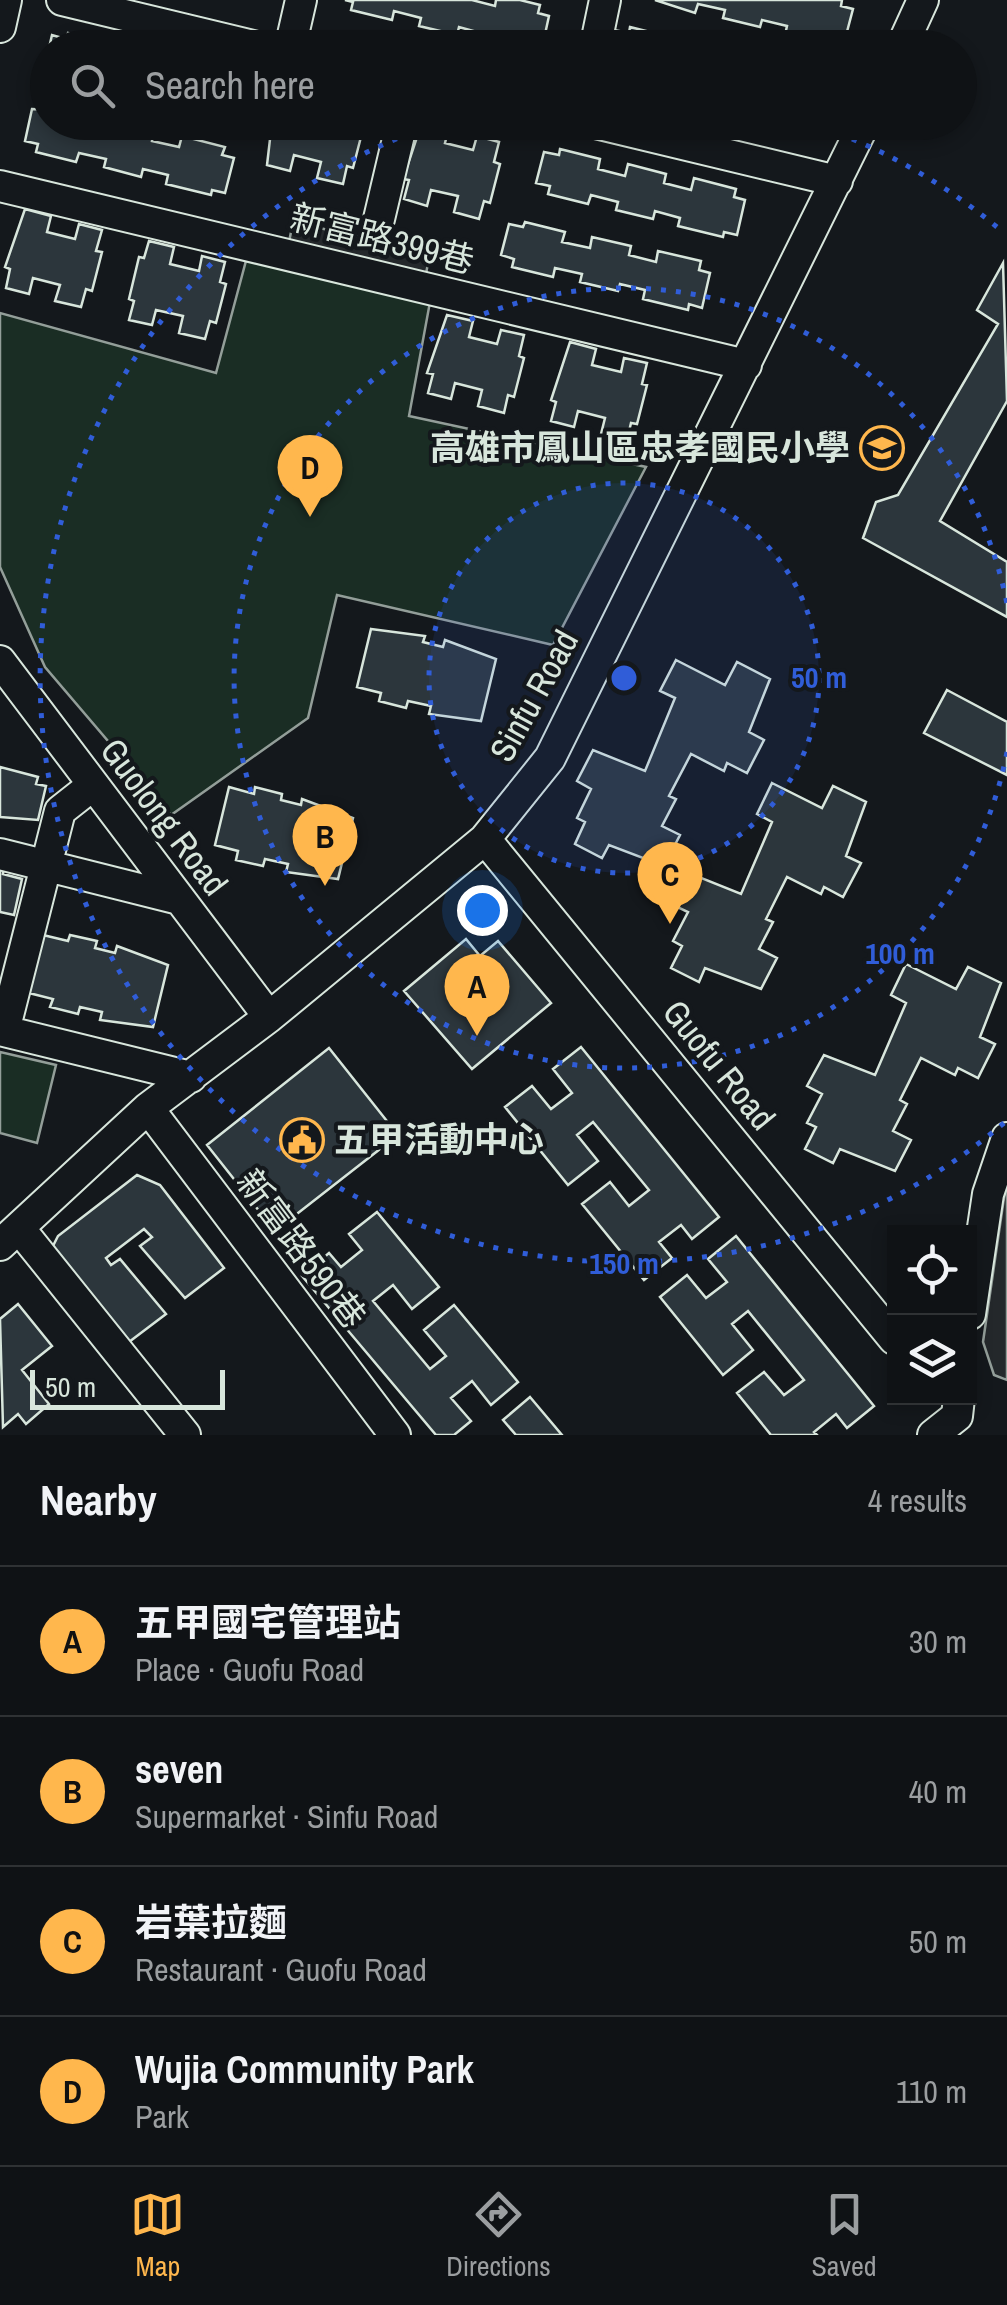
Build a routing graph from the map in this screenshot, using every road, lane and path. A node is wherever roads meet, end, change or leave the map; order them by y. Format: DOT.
graph roads {
  1 [pos="6,0"];
  2 [pos="62,0"];
  3 [pos="301,0"];
  4 [pos="605,0"];
  5 [pos="923,0"];
  6 [pos="0,27"];
  7 [pos="186,30"];
  8 [pos="294,30"];
  9 [pos="599,30"];
  10 [pos="909,30"];
  11 [pos="398,140"];
  12 [pos="666,140"];
  13 [pos="857,140"];
  14 [pos="838,181"];
  15 [pos="0,186"];
  16 [pos="379,219"];
  17 [pos="746,365"];
  18 [pos="2,666"];
  19 [pos="93,785"];
  20 [pos="485,839"];
  21 [pos="0,854"];
  22 [pos="46,865"];
  23 [pos="179,899"];
  24 [pos="269,1017"];
  25 [pos="2,1030"];
  26 [pos="192,1077"];
  27 [pos="148,1108"];
  28 [pos="1007,1138"];
  29 [pos="10,1236"];
  30 [pos="977,1267"];
  31 [pos="887,1330"];
  32 [pos="958,1411"];
  33 [pos="383,1431"];
  34 [pos="186,1435"];
  35 [pos="933,1435"];
  1 -- 6 [label="street"];
  2 -- 7 [label="street"];
  3 -- 8 [label="street"];
  4 -- 9 [label="street"];
  5 -- 10 [label="street"];
  11 -- 16 [label="street"];
  12 -- 14 [label="street"];
  13 -- 14 [label="street, Sinfu Road"];
  14 -- 17 [label="street, Sinfu Road"];
  15 -- 17 [label="street, 新富路399巷"];
  17 -- 20 [label="street, Sinfu Road"];
  18 -- 19 [label="street, Guolong Road"];
  19 -- 22 [label="street"];
  19 -- 23 [label="street, Guolong Road"];
  20 -- 24 [label="street, Sinfu Road"];
  20 -- 31 [label="street, Guofu Road"];
  21 -- 22 [label="street"];
  22 -- 23 [label="street"];
  22 -- 25 [label="street"];
  23 -- 24 [label="street, Guolong Road"];
  24 -- 26 [label="street, Sinfu Road"];
  25 -- 26 [label="street"];
  26 -- 27 [label="street, Sinfu Road"];
  27 -- 29 [label="street, Sinfu Road"];
  27 -- 33 [label="street, 新富路590巷"];
  28 -- 30 [label="street"];
  29 -- 34 [label="street"];
  32 -- 35 [label="street"];
}
